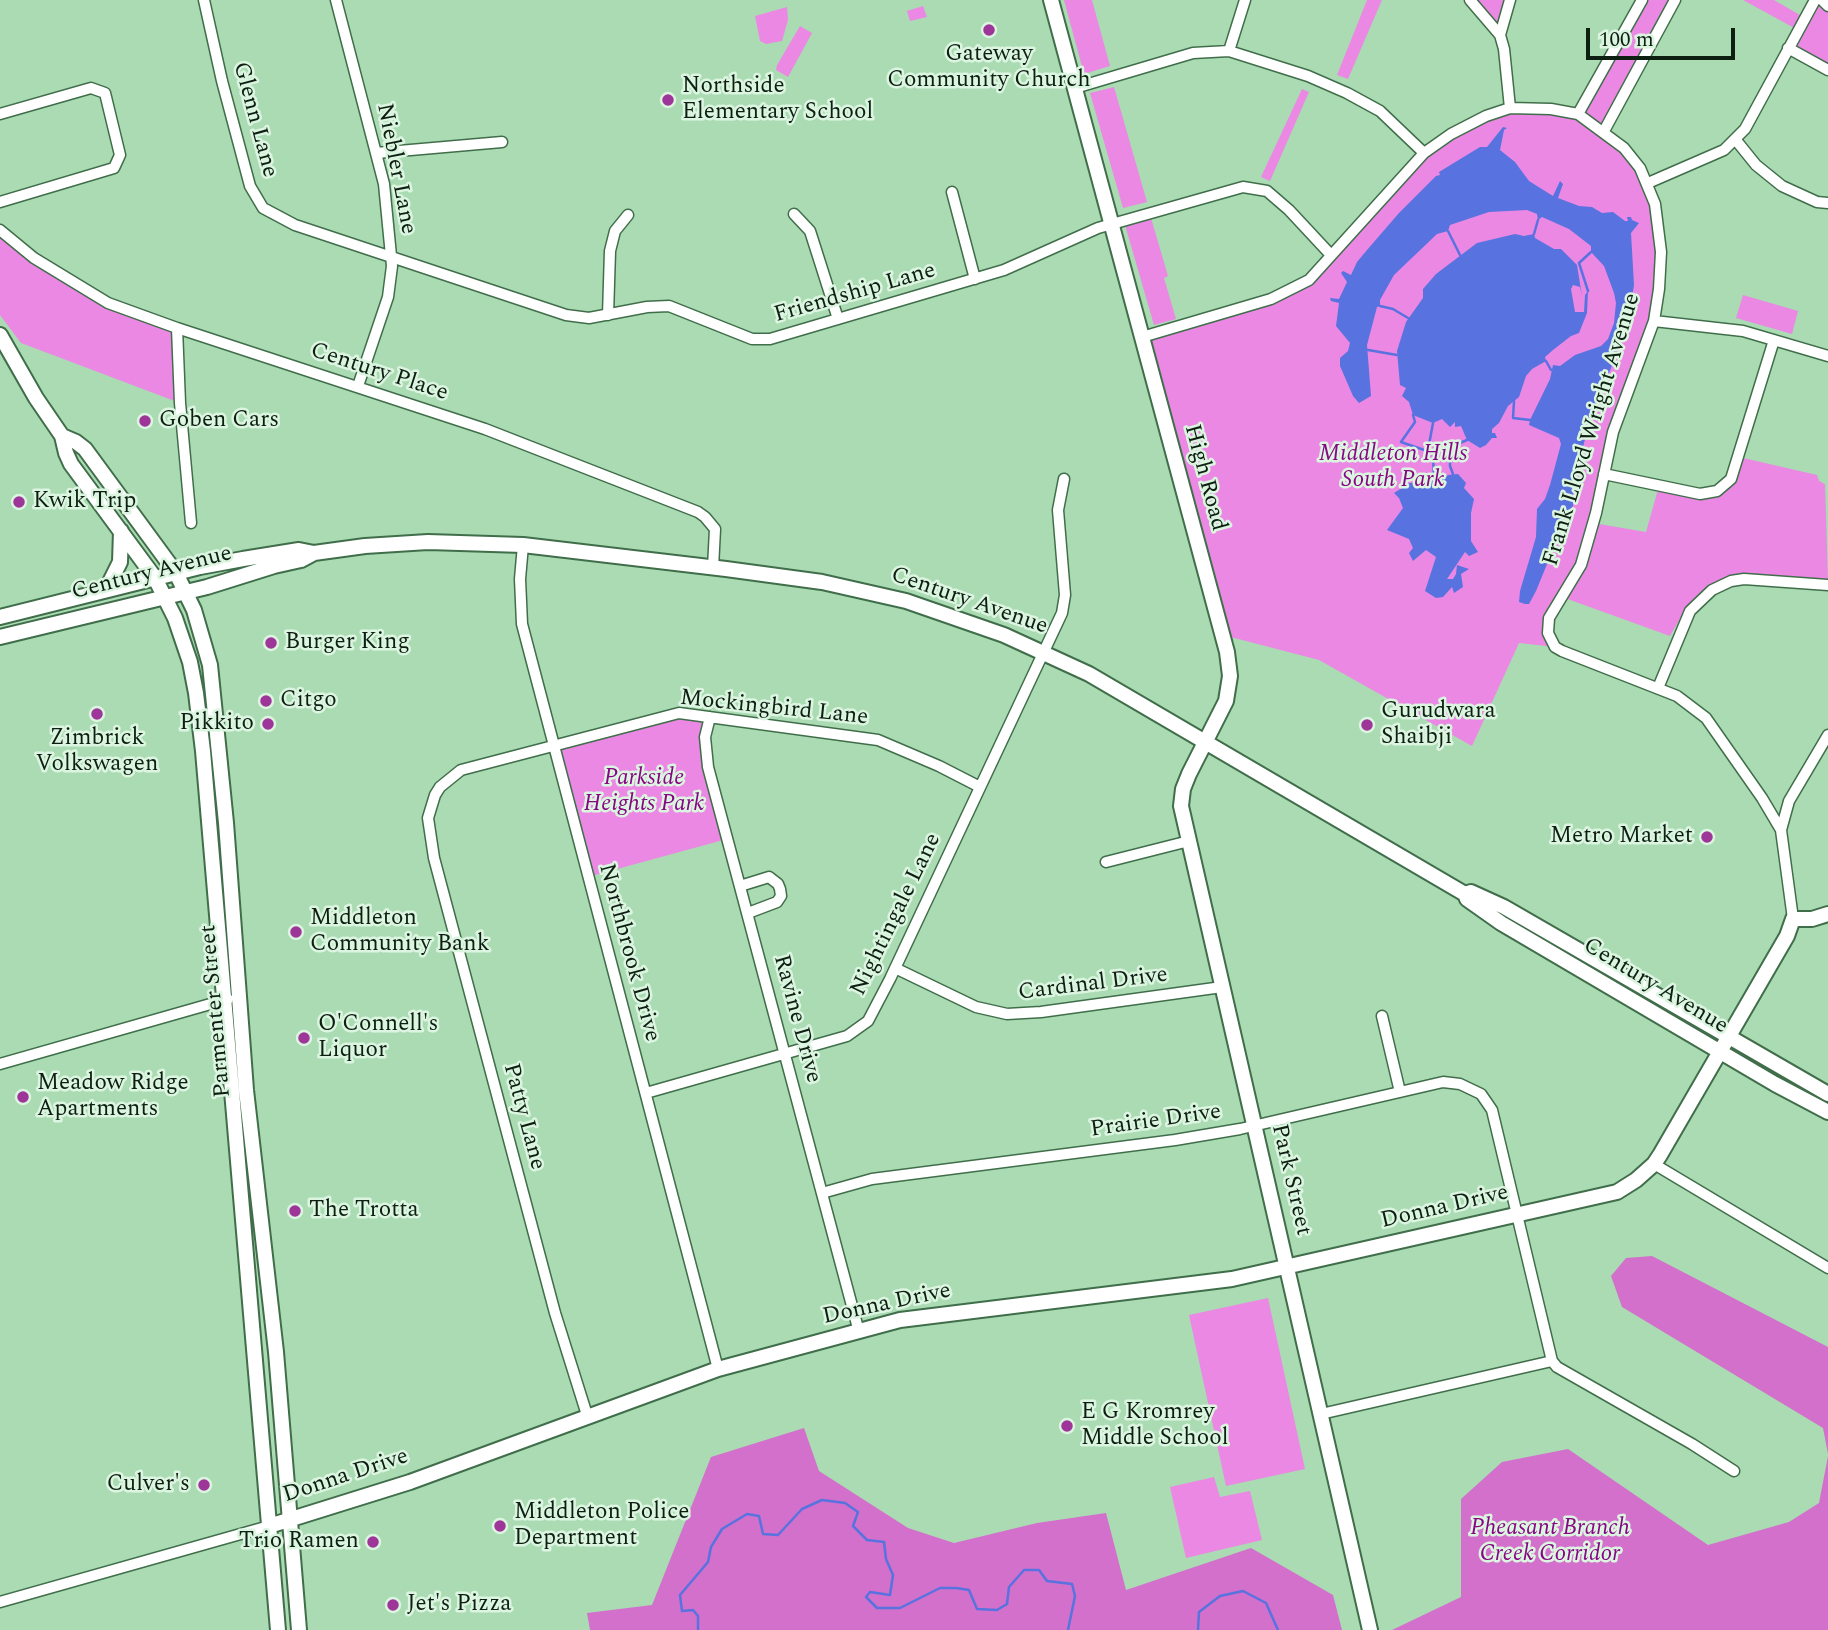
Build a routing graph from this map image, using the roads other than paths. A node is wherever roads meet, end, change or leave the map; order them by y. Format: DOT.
graph roads {
  1 [pos="204,0"];
  2 [pos="336,0"];
  3 [pos="1051,0"];
  4 [pos="1245,0"];
  5 [pos="1470,0"];
  6 [pos="1510,0"];
  7 [pos="1642,0"];
  8 [pos="1675,0"];
  9 [pos="1815,0"];
  10 [pos="1822,0"];
  11 [pos="1828,6"];
  12 [pos="1500,35"];
  13 [pos="1788,48"];
  14 [pos="1229,51"];
  15 [pos="1828,69"];
  16 [pos="1075,88"];
  17 [pos="1510,108"];
  18 [pos="0,114"];
  19 [pos="1578,114"];
  20 [pos="1604,131"];
  21 [pos="1735,139"];
  22 [pos="502,142"];
  23 [pos="376,153"];
  24 [pos="1424,153"];
  25 [pos="1648,183"];
  26 [pos="952,192"];
  27 [pos="0,202"];
  28 [pos="1828,203"];
  29 [pos="794,214"];
  30 [pos="628,215"];
  31 [pos="1112,223"];
  32 [pos="300,226"];
  33 [pos="0,230"];
  34 [pos="1330,254"];
  35 [pos="391,256"];
  36 [pos="975,278"];
  37 [pos="608,315"];
  38 [pos="838,319"];
  39 [pos="1654,321"];
  40 [pos="177,328"];
  41 [pos="0,335"];
  42 [pos="1142,337"];
  43 [pos="1774,340"];
  44 [pos="1828,356"];
  45 [pos="358,386"];
  46 [pos="62,436"];
  47 [pos="1604,474"];
  48 [pos="1063,479"];
  49 [pos="191,523"];
  50 [pos="121,531"];
  51 [pos="523,545"];
  52 [pos="314,553"];
  53 [pos="713,568"];
  54 [pos="176,573"];
  55 [pos="155,578"];
  56 [pos="1828,585"];
  57 [pos="107,590"];
  58 [pos="187,592"];
  59 [pos="165,597"];
  60 [pos="0,617"];
  61 [pos="0,637"];
  62 [pos="1044,652"];
  63 [pos="1658,688"];
  64 [pos="710,717"];
  65 [pos="1828,735"];
  66 [pos="1205,743"];
  67 [pos="553,747"];
  68 [pos="980,787"];
  69 [pos="429,827"];
  70 [pos="1780,830"];
  71 [pos="1189,841"];
  72 [pos="1106,862"];
  73 [pos="740,886"];
  74 [pos="1465,894"];
  75 [pos="748,913"];
  76 [pos="1828,914"];
  77 [pos="1793,919"];
  78 [pos="895,968"];
  79 [pos="1222,987"];
  80 [pos="239,997"];
  81 [pos="223,1000"];
  82 [pos="1382,1016"];
  83 [pos="1730,1035"];
  84 [pos="1720,1052"];
  85 [pos="786,1055"];
  86 [pos="0,1065"];
  87 [pos="1400,1092"];
  88 [pos="646,1093"];
  89 [pos="1828,1094"];
  90 [pos="1828,1112"];
  91 [pos="1254,1126"];
  92 [pos="1654,1164"];
  93 [pos="822,1193"];
  94 [pos="1517,1215"];
  95 [pos="1287,1268"];
  96 [pos="1828,1268"];
  97 [pos="859,1332"];
  98 [pos="1552,1361"];
  99 [pos="718,1369"];
  100 [pos="1321,1414"];
  101 [pos="587,1415"];
  102 [pos="1734,1471"];
  103 [pos="289,1520"];
  104 [pos="269,1526"];
  105 [pos="0,1602"];
  106 [pos="278,1630"];
  107 [pos="299,1630"];
  108 [pos="1370,1630"];
  1 -- 32 [label="street, Glenn Lane"];
  2 -- 23 [label="street, Niebler Lane"];
  3 -- 16 [label="street, High Road"];
  4 -- 14 [label="street"];
  5 -- 12 [label="street"];
  6 -- 12 [label="street"];
  7 -- 19 [label="street"];
  8 -- 20 [label="street"];
  9 -- 13 [label="street"];
  10 -- 11 [label="street"];
  12 -- 17 [label="street"];
  13 -- 15 [label="street"];
  13 -- 21 [label="street"];
  14 -- 16 [label="street"];
  14 -- 24 [label="street"];
  16 -- 31 [label="street, High Road"];
  17 -- 19 [label="street, Frank Lloyd Wright Avenue"];
  17 -- 24 [label="street, Frank Lloyd Wright Avenue"];
  18 -- 27 [label="street"];
  19 -- 20 [label="street, Frank Lloyd Wright Avenue"];
  20 -- 25 [label="street, Frank Lloyd Wright Avenue"];
  21 -- 25 [label="street"];
  21 -- 28 [label="street"];
  22 -- 23 [label="street"];
  23 -- 35 [label="street, Niebler Lane"];
  24 -- 34 [label="street, Frank Lloyd Wright Avenue"];
  25 -- 39 [label="street, Frank Lloyd Wright Avenue"];
  26 -- 36 [label="street"];
  29 -- 38 [label="street"];
  30 -- 37 [label="street"];
  31 -- 34 [label="street"];
  31 -- 36 [label="street, Friendship Lane"];
  31 -- 42 [label="street, High Road"];
  32 -- 35 [label="street, Friendship Lane"];
  33 -- 40 [label="street, Century Place"];
  34 -- 42 [label="street, Frank Lloyd Wright Avenue"];
  35 -- 37 [label="street, Friendship Lane"];
  35 -- 45 [label="street, Niebler Lane"];
  36 -- 38 [label="street, Friendship Lane"];
  37 -- 38 [label="street, Friendship Lane"];
  39 -- 43 [label="street"];
  39 -- 47 [label="street, Frank Lloyd Wright Avenue"];
  40 -- 45 [label="street, Century Place"];
  40 -- 49 [label="street"];
  41 -- 46 [label="street, Parmenter Street"];
  42 -- 66 [label="street, High Road"];
  43 -- 44 [label="street"];
  43 -- 47 [label="street"];
  45 -- 53 [label="street, Century Place"];
  46 -- 50 [label="street, Parmenter Street"];
  46 -- 54 [label="street, Parmenter Street"];
  47 -- 63 [label="street, Frank Lloyd Wright Avenue"];
  48 -- 62 [label="street, Nightingale Lane"];
  50 -- 55 [label="street, Parmenter Street"];
  50 -- 57 [label="street"];
  51 -- 52 [label="street, Century Avenue"];
  51 -- 53 [label="street, Century Avenue"];
  51 -- 67 [label="street, Northbrook Drive"];
  52 -- 54 [label="street, Century Avenue"];
  52 -- 58 [label="street, Century Avenue"];
  53 -- 62 [label="street, Century Avenue"];
  54 -- 55 [label="street, Century Avenue"];
  54 -- 58 [label="street, Parmenter Street"];
  55 -- 57 [label="street, Century Avenue"];
  55 -- 59 [label="street, Parmenter Street"];
  56 -- 63 [label="street"];
  57 -- 60 [label="street, Century Avenue"];
  58 -- 59 [label="street, Century Avenue"];
  58 -- 80 [label="street, Parmenter Street"];
  59 -- 61 [label="street, Century Avenue"];
  59 -- 81 [label="street, Parmenter Street"];
  62 -- 66 [label="street, Century Avenue"];
  62 -- 68 [label="street, Nightingale Lane"];
  63 -- 70 [label="street, Frank Lloyd Wright Avenue"];
  64 -- 67 [label="street, Mockingbird Lane"];
  64 -- 68 [label="street, Mockingbird Lane"];
  64 -- 73 [label="street, Ravine Drive"];
  65 -- 70 [label="street"];
  66 -- 71 [label="street, Park Street"];
  66 -- 74 [label="street, Century Avenue"];
  67 -- 69 [label="street, Mockingbird Lane"];
  67 -- 88 [label="street, Northbrook Drive"];
  68 -- 78 [label="street, Nightingale Lane"];
  69 -- 101 [label="street, Patty Lane"];
  70 -- 77 [label="street, Frank Lloyd Wright Avenue"];
  71 -- 72 [label="street"];
  71 -- 79 [label="street, Park Street"];
  73 -- 75 [label="street, Ravine Drive"];
  73 -- 75 [label="street"];
  74 -- 83 [label="street, Century Avenue"];
  74 -- 84 [label="street, Century Avenue"];
  75 -- 85 [label="street, Ravine Drive"];
  76 -- 77 [label="street"];
  77 -- 83 [label="street"];
  78 -- 79 [label="street, Cardinal Drive"];
  78 -- 85 [label="street, Nightingale Lane"];
  79 -- 91 [label="street, Park Street"];
  80 -- 81 [label="street"];
  80 -- 103 [label="street, Parmenter Street"];
  81 -- 86 [label="street"];
  81 -- 104 [label="street, Parmenter Street"];
  82 -- 87 [label="street"];
  83 -- 84 [label="street, Donna Drive"];
  83 -- 89 [label="street, Century Avenue"];
  84 -- 90 [label="street, Century Avenue"];
  84 -- 92 [label="street, Donna Drive"];
  85 -- 88 [label="street, Nightingale Lane"];
  85 -- 93 [label="street, Ravine Drive"];
  87 -- 91 [label="street, Prairie Drive"];
  87 -- 94 [label="street, Prairie Drive"];
  88 -- 99 [label="street, Northbrook Drive"];
  91 -- 93 [label="street, Prairie Drive"];
  91 -- 95 [label="street, Park Street"];
  92 -- 94 [label="street, Donna Drive"];
  92 -- 96 [label="street"];
  93 -- 97 [label="street, Ravine Drive"];
  94 -- 95 [label="street, Donna Drive"];
  94 -- 98 [label="street"];
  95 -- 97 [label="street, Donna Drive"];
  95 -- 100 [label="street, Park Street"];
  97 -- 99 [label="street, Donna Drive"];
  98 -- 100 [label="street"];
  98 -- 102 [label="street"];
  99 -- 101 [label="street, Donna Drive"];
  100 -- 108 [label="street, Park Street"];
  101 -- 103 [label="street, Donna Drive"];
  103 -- 104 [label="street, Donna Drive"];
  103 -- 107 [label="street, Parmenter Street"];
  104 -- 105 [label="street, Donna Drive"];
  104 -- 106 [label="street, Parmenter Street"];
}
